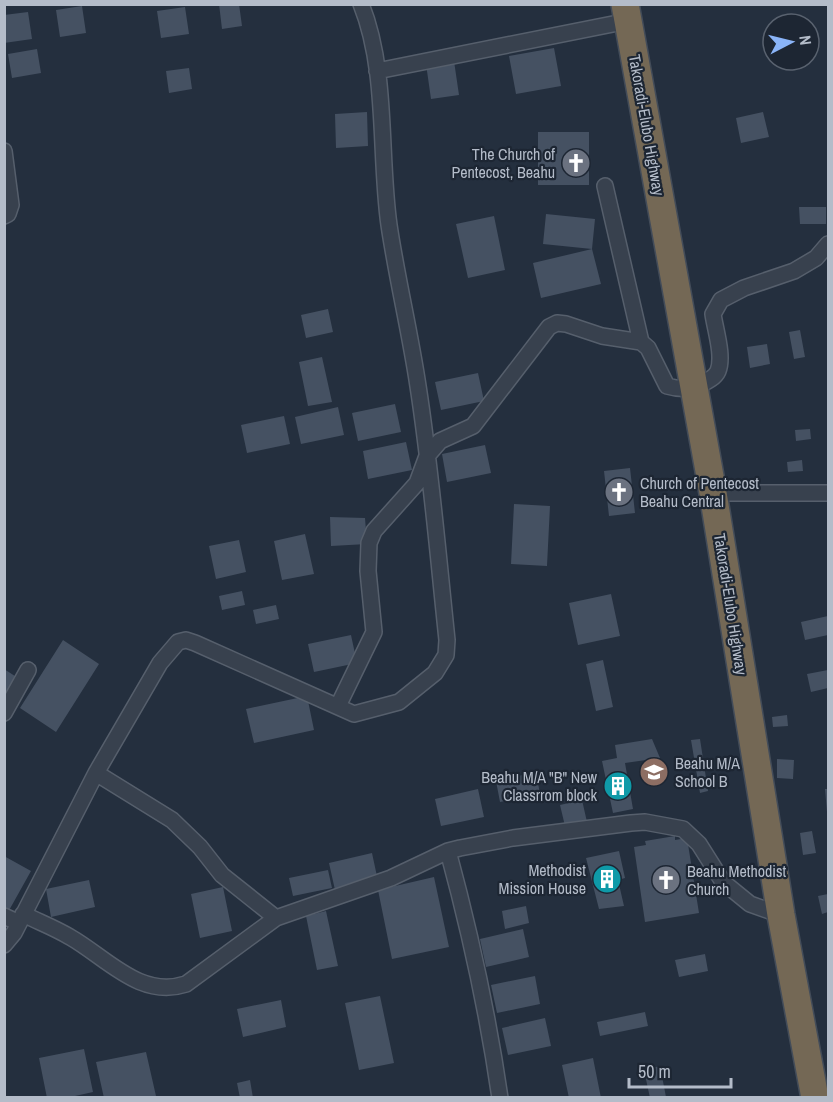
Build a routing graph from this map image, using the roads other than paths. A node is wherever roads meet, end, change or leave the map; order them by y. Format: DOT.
graph roads {
  1 [pos="361,4"];
  2 [pos="627,13"];
  3 [pos="377,71"];
  4 [pos="4,151"];
  5 [pos="605,186"];
  6 [pos="4,216"];
  7 [pos="828,244"];
  8 [pos="641,342"];
  9 [pos="694,388"];
  10 [pos="428,456"];
  11 [pos="713,493"];
  12 [pos="828,494"];
  13 [pos="28,670"];
  14 [pos="338,706"];
  15 [pos="4,713"];
  16 [pos="96,773"];
  17 [pos="448,851"];
  18 [pos="781,915"];
  19 [pos="4,916"];
  20 [pos="21,918"];
  21 [pos="276,918"];
  22 [pos="4,945"];
  23 [pos="500,1098"];
  24 [pos="815,1098"];
  1 -- 3 [label="street"];
  2 -- 3 [label="street"];
  2 -- 9 [label="highway, Takoradi-Elubo Highway"];
  3 -- 10 [label="street"];
  4 -- 6 [label="street"];
  5 -- 8 [label="street"];
  7 -- 9 [label="street"];
  8 -- 9 [label="street"];
  8 -- 10 [label="street"];
  9 -- 11 [label="highway, Takoradi-Elubo Highway"];
  10 -- 14 [label="street"];
  10 -- 14 [label="street"];
  11 -- 12 [label="street"];
  11 -- 18 [label="highway, Takoradi-Elubo Highway"];
  13 -- 15 [label="street"];
  14 -- 16 [label="street"];
  16 -- 20 [label="street"];
  16 -- 21 [label="street"];
  17 -- 18 [label="street"];
  17 -- 21 [label="street"];
  17 -- 23 [label="street"];
  18 -- 24 [label="highway, Takoradi-Elubo Highway"];
  19 -- 20 [label="street"];
  20 -- 21 [label="street"];
  20 -- 22 [label="street"];
}
